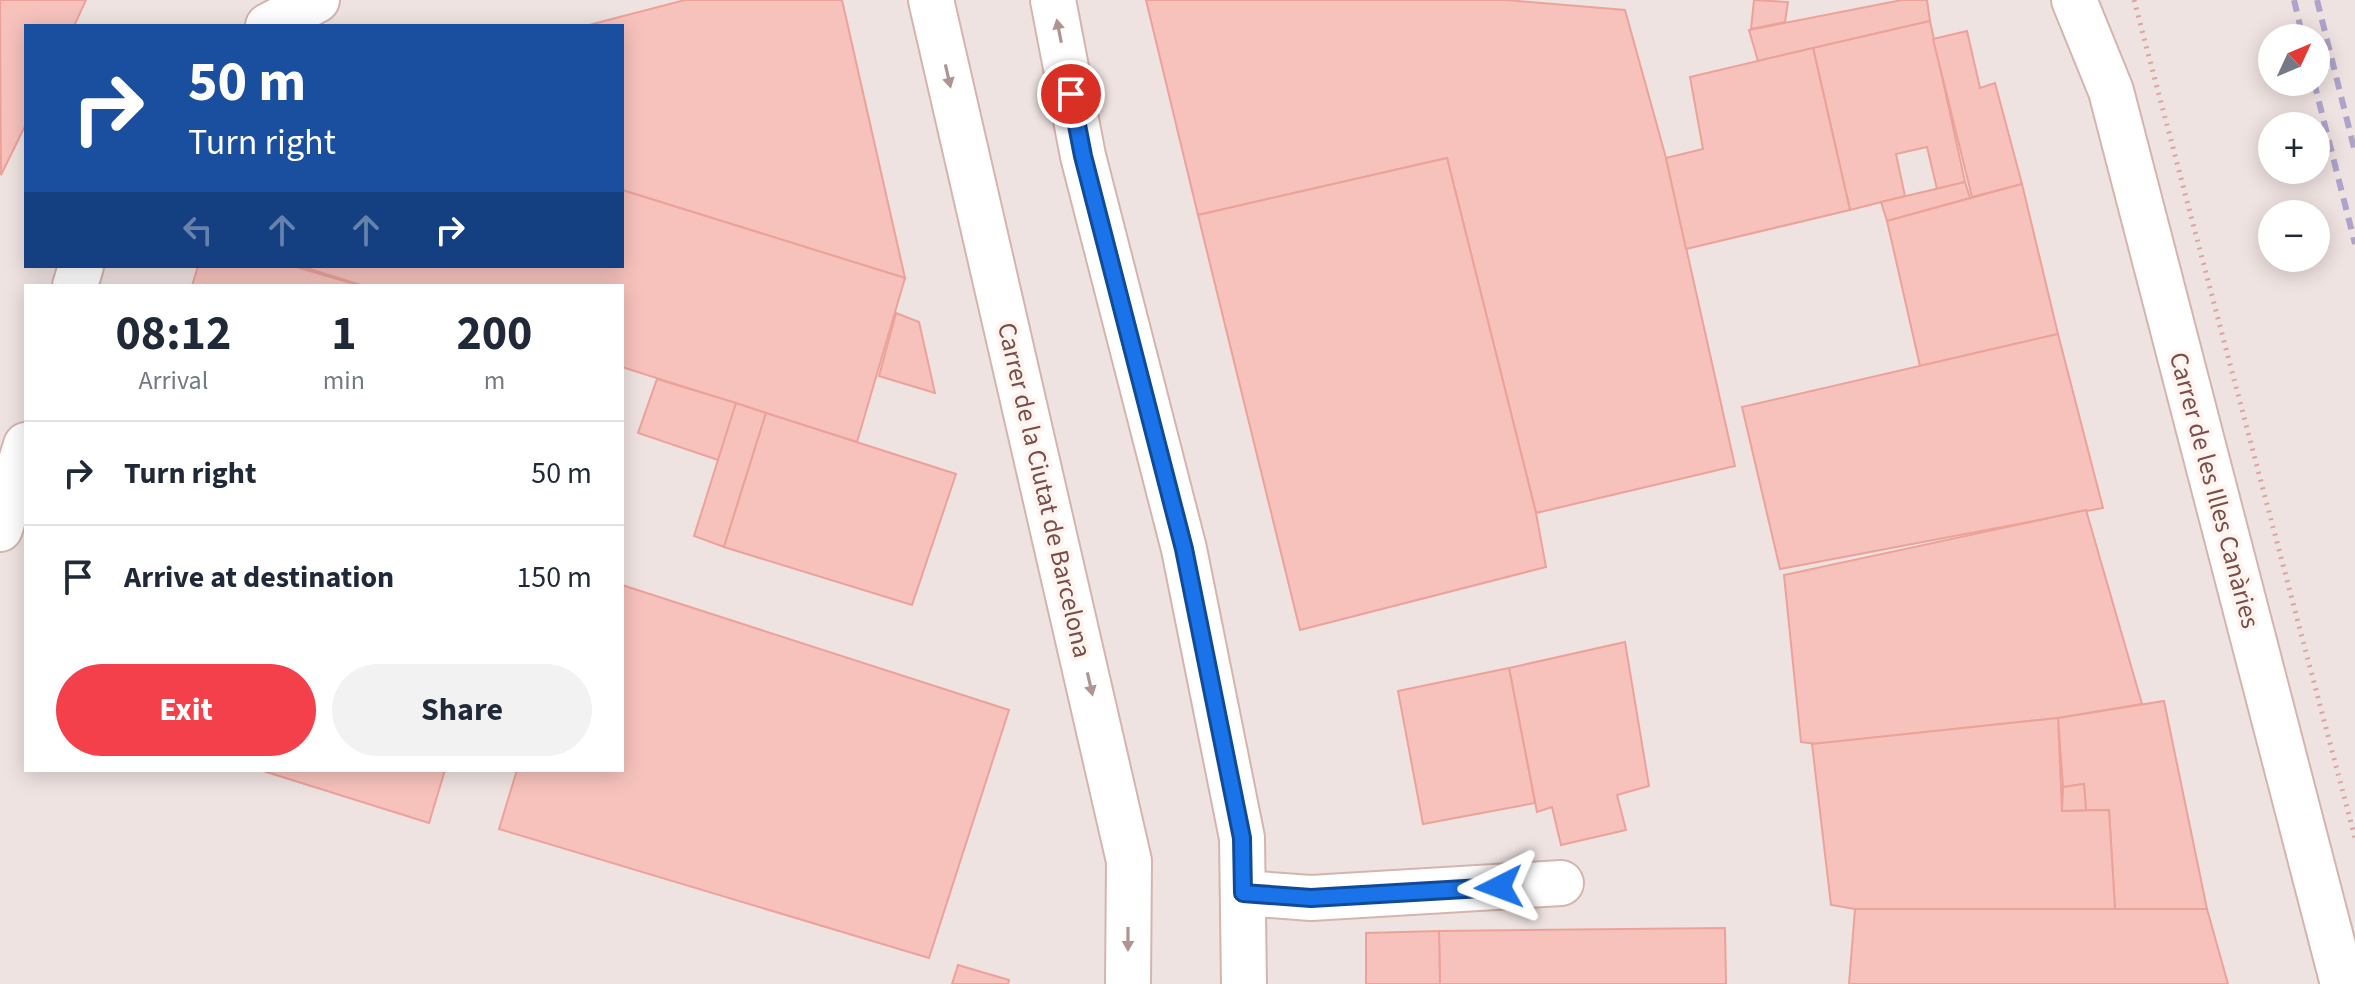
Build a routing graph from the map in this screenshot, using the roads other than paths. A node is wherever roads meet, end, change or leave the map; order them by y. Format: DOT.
graph roads {
  1 [pos="317,0"];
  2 [pos="931,0"];
  3 [pos="1053,0"];
  4 [pos="2074,0"];
  5 [pos="272,24"];
  6 [pos="24,451"];
  7 [pos="0,529"];
  8 [pos="1561,883"];
  9 [pos="1243,893"];
  10 [pos="1128,984"];
  11 [pos="1244,984"];
  12 [pos="2343,984"];
  1 -- 5 [label="street"];
  2 -- 10 [label="street, Carrer de la Ciutat de Barcelona, one-way"];
  9 -- 3 [label="street, one-way"];
  4 -- 12 [label="street, Carrer de les Illes Canàries"];
  6 -- 7 [label="street"];
  8 -- 9 [label="street"];
  9 -- 11 [label="street"];
}
